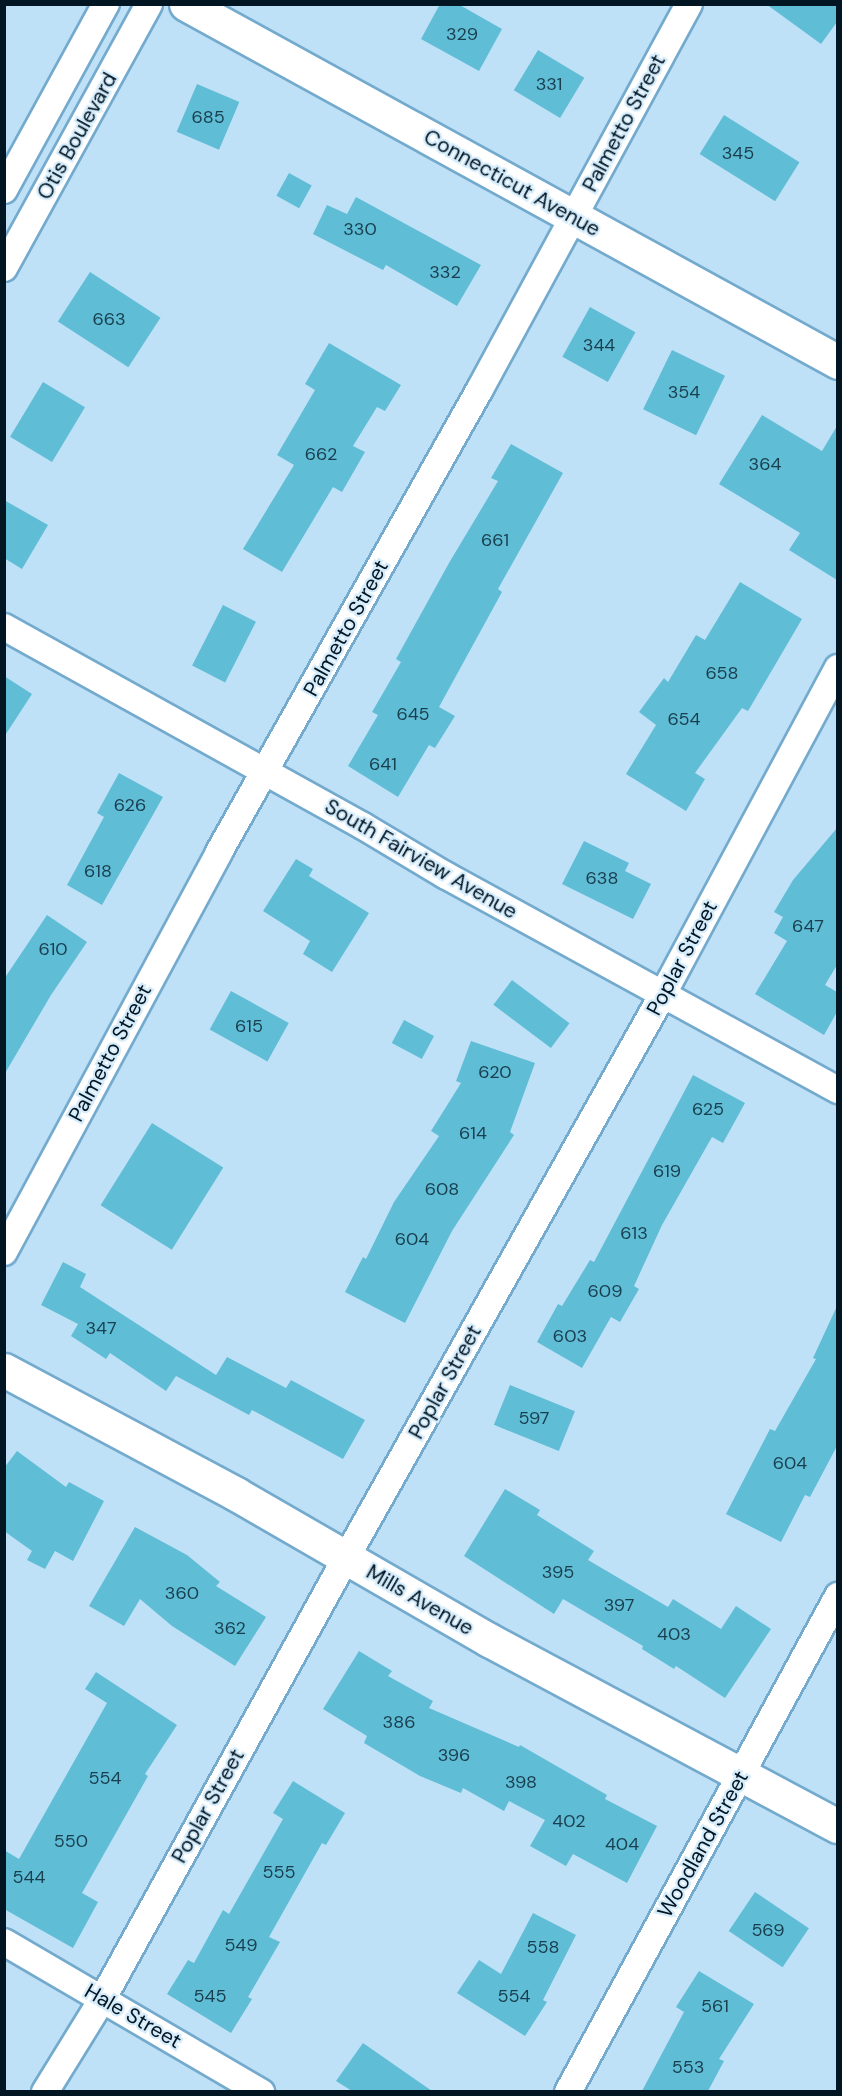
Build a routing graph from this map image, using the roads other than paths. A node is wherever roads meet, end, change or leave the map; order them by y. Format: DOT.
graph roads {
  1 [pos="106,4"];
  2 [pos="149,4"];
  3 [pos="186,4"];
  4 [pos="689,4"];
  5 [pos="4,190"];
  6 [pos="574,216"];
  7 [pos="4,268"];
  8 [pos="837,362"];
  9 [pos="4,627"];
  10 [pos="837,668"];
  11 [pos="265,772"];
  12 [pos="663,994"];
  13 [pos="837,1090"];
  14 [pos="4,1252"];
  15 [pos="4,1370"];
  16 [pos="346,1558"];
  17 [pos="837,1596"];
  18 [pos="740,1774"];
  19 [pos="837,1826"];
  20 [pos="4,1942"];
  21 [pos="103,1998"];
  22 [pos="45,2091"];
  23 [pos="261,2091"];
  24 [pos="568,2091"];
  1 -- 5 [label="street, Otis Boulevard"];
  2 -- 7 [label="street, Otis Boulevard"];
  3 -- 6 [label="street, Connecticut Avenue"];
  4 -- 6 [label="street, Palmetto Street"];
  6 -- 8 [label="street, Connecticut Avenue"];
  6 -- 11 [label="street, Palmetto Street"];
  9 -- 11 [label="street, South Fairview Avenue"];
  10 -- 12 [label="street, Poplar Street"];
  11 -- 12 [label="street, South Fairview Avenue"];
  11 -- 14 [label="street, Palmetto Street"];
  12 -- 13 [label="street, South Fairview Avenue"];
  12 -- 16 [label="street, Poplar Street"];
  15 -- 16 [label="street, Mills Avenue"];
  16 -- 18 [label="street, Mills Avenue"];
  16 -- 21 [label="street, Poplar Street"];
  17 -- 18 [label="street, Woodland Street"];
  18 -- 19 [label="street, Mills Avenue"];
  18 -- 24 [label="street, Woodland Street"];
  20 -- 21 [label="street, Hale Street"];
  21 -- 22 [label="street, Poplar Street"];
  21 -- 23 [label="street, Hale Street"];
}
